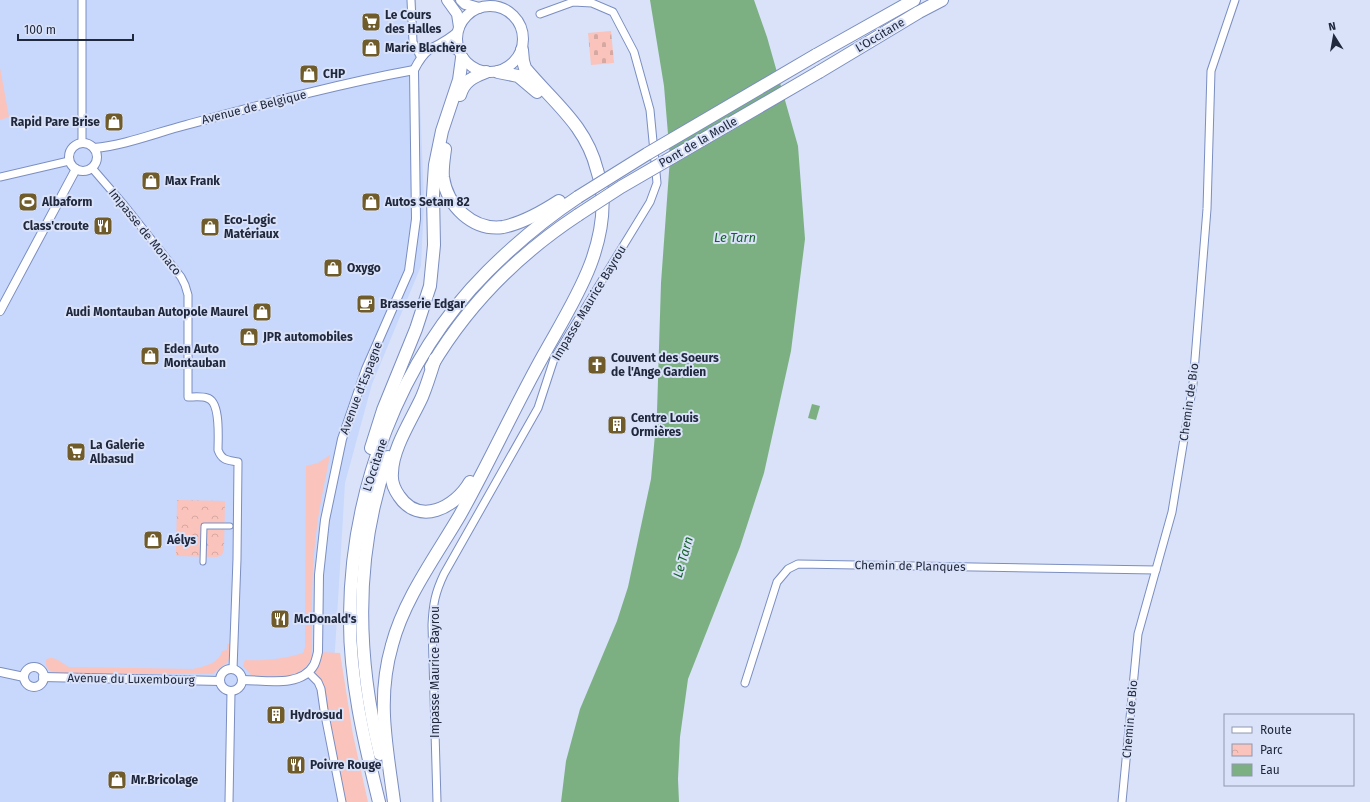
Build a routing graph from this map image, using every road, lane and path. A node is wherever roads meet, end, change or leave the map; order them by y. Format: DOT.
graph roads {
  1 [pos="82,0"];
  2 [pos="411,0"];
  3 [pos="447,0"];
  4 [pos="461,0"];
  5 [pos="914,0"];
  6 [pos="942,0"];
  7 [pos="1235,0"];
  8 [pos="479,8"];
  9 [pos="540,14"];
  10 [pos="459,29"];
  11 [pos="436,47"];
  12 [pos="522,50"];
  13 [pos="461,54"];
  14 [pos="816,55"];
  15 [pos="421,58"];
  16 [pos="414,70"];
  17 [pos="486,72"];
  18 [pos="498,72"];
  19 [pos="819,72"];
  20 [pos="82,142"];
  21 [pos="94,148"];
  22 [pos="69,160"];
  23 [pos="92,168"];
  24 [pos="76,169"];
  25 [pos="0,177"];
  26 [pos="577,194"];
  27 [pos="578,215"];
  28 [pos="0,311"];
  29 [pos="435,359"];
  30 [pos="230,526"];
  31 [pos="358,526"];
  32 [pos="203,562"];
  33 [pos="1156,570"];
  34 [pos="233,669"];
  35 [pos="0,672"];
  36 [pos="308,672"];
  37 [pos="24,677"];
  38 [pos="43,677"];
  39 [pos="220,680"];
  40 [pos="242,680"];
  41 [pos="745,683"];
  42 [pos="231,692"];
  43 [pos="229,802"];
  44 [pos="342,802"];
  45 [pos="379,802"];
  46 [pos="393,802"];
  47 [pos="437,802"];
  48 [pos="1122,802"];
  1 -- 20 [label="street"];
  2 -- 15 [label="street"];
  3 -- 10 [label="main road"];
  4 -- 8 [label="main road"];
  5 -- 14 [label="highway, L'Occitane"];
  6 -- 19 [label="highway, L'Occitane"];
  7 -- 33 [label="street, Chemin de Bio"];
  8 -- 10 [label="main road"];
  8 -- 12 [label="main road"];
  9 -- 47 [label="street, Impasse Maurice Bayrou"];
  10 -- 11 [label="street"];
  10 -- 13 [label="main road"];
  11 -- 13 [label="street"];
  11 -- 15 [label="street"];
  12 -- 18 [label="main road"];
  12 -- 46 [label="highway"];
  13 -- 17 [label="main road"];
  13 -- 31 [label="highway"];
  14 -- 26 [label="highway, Pont de la Molle, bridge"];
  15 -- 16 [label="street"];
  16 -- 21 [label="street, Avenue de Belgique"];
  16 -- 36 [label="street, Avenue d'Espagne"];
  17 -- 18 [label="main road"];
  17 -- 26 [label="highway"];
  18 -- 29 [label="highway"];
  19 -- 27 [label="highway, Pont de la Molle, bridge"];
  20 -- 21 [label="street"];
  20 -- 22 [label="street"];
  21 -- 23 [label="street"];
  22 -- 24 [label="street"];
  22 -- 25 [label="street"];
  23 -- 24 [label="street"];
  23 -- 34 [label="street, Impasse de Monaco"];
  24 -- 28 [label="street"];
  26 -- 31 [label="highway, L'Occitane"];
  27 -- 29 [label="highway, L'Occitane"];
  29 -- 46 [label="highway, L'Occitane"];
  30 -- 32 [label="street"];
  31 -- 45 [label="highway, L'Occitane"];
  33 -- 41 [label="street, Chemin de Planques"];
  33 -- 48 [label="street, Chemin de Bio"];
  34 -- 39 [label="street"];
  34 -- 40 [label="street"];
  35 -- 37 [label="street"];
  36 -- 40 [label="street"];
  36 -- 44 [label="street"];
  37 -- 38 [label="street"];
  37 -- 38 [label="street"];
  38 -- 39 [label="street, Avenue du Luxembourg"];
  39 -- 42 [label="street"];
  40 -- 42 [label="street"];
  42 -- 43 [label="street"];
}
